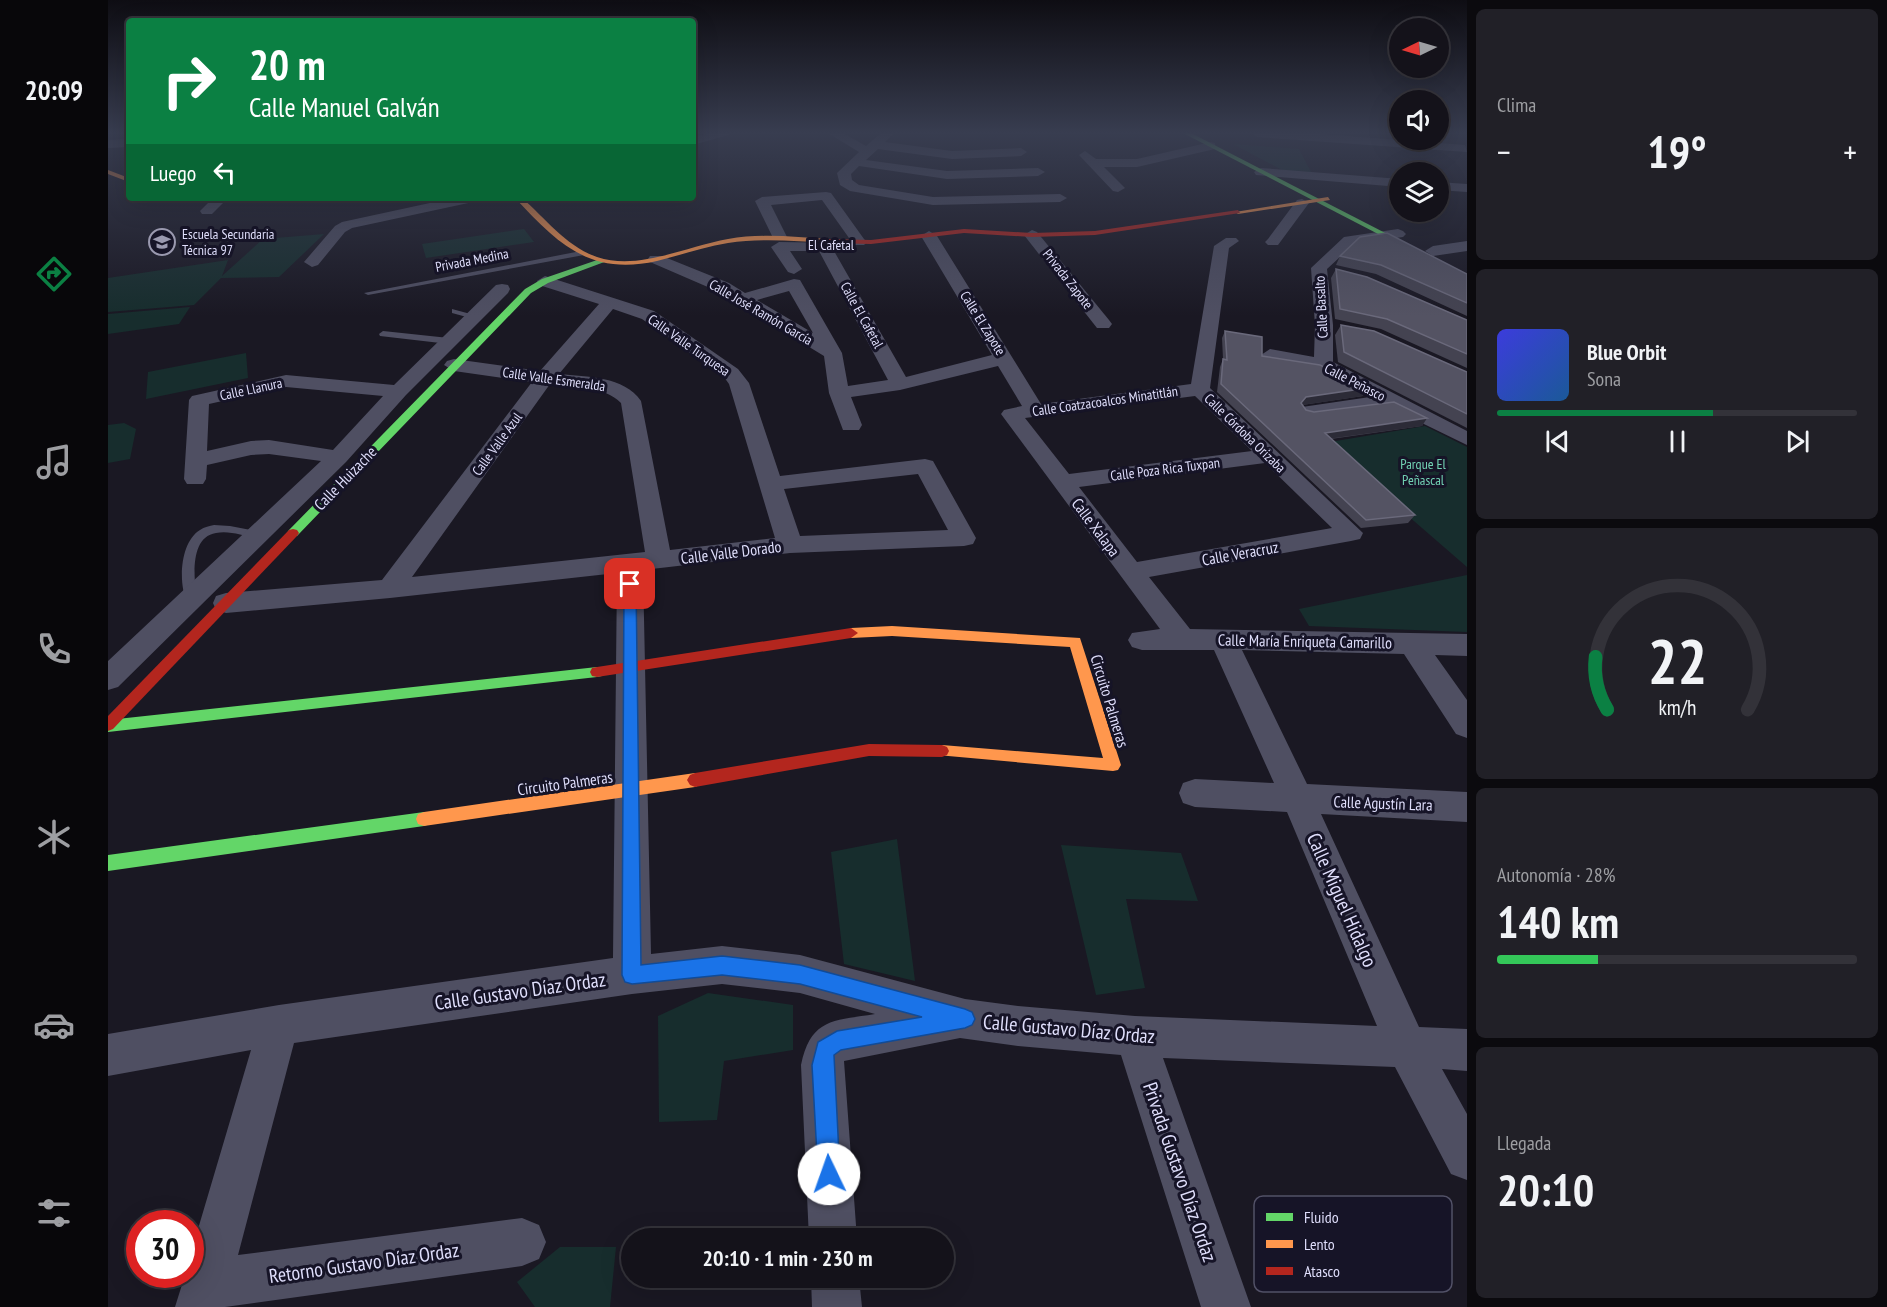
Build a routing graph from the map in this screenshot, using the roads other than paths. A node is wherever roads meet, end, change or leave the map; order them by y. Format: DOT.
graph roads {
  1 [pos="891,194"];
  2 [pos="978,194"];
  3 [pos="1056,194"];
  4 [pos="1302,194"];
  5 [pos="1306,194"];
  6 [pos="218,201"];
  7 [pos="400,201"];
  8 [pos="459,201"];
  9 [pos="523,201"];
  10 [pos="1315,201"];
  11 [pos="988,207"];
  12 [pos="207,211"];
  13 [pos="380,218"];
  14 [pos="1391,234"];
  15 [pos="1032,235"];
  16 [pos="929,236"];
  17 [pos="882,241"];
  18 [pos="1231,241"];
  19 [pos="779,242"];
  20 [pos="860,242"];
  21 [pos="1274,242"];
  22 [pos="824,246"];
  23 [pos="1467,246"];
  24 [pos="1433,251"];
  25 [pos="581,253"];
  26 [pos="656,259"];
  27 [pos="603,261"];
  28 [pos="312,262"];
  29 [pos="1319,268"];
  30 [pos="1467,269"];
  31 [pos="1339,273"];
  32 [pos="794,276"];
  33 [pos="1467,278"];
  34 [pos="545,281"];
  35 [pos="502,289"];
  36 [pos="368,294"];
  37 [pos="742,299"];
  38 [pos="610,302"];
  39 [pos="1103,324"];
  40 [pos="1324,325"];
  41 [pos="1344,329"];
  42 [pos="383,334"];
  43 [pos="448,341"];
  44 [pos="833,353"];
  45 [pos="1270,355"];
  46 [pos="1005,358"];
  47 [pos="454,365"];
  48 [pos="1323,365"];
  49 [pos="545,378"];
  50 [pos="900,384"];
  51 [pos="1200,389"];
  52 [pos="399,391"];
  53 [pos="839,393"];
  54 [pos="1390,401"];
  55 [pos="1035,411"];
  56 [pos="1309,411"];
  57 [pos="1011,414"];
  58 [pos="852,425"];
  59 [pos="1467,440"];
  60 [pos="1267,456"];
  61 [pos="338,457"];
  62 [pos="1062,482"];
  63 [pos="771,484"];
  64 [pos="1351,533"];
  65 [pos="258,535"];
  66 [pos="790,545"];
  67 [pos="645,562"];
  68 [pos="1129,572"];
  69 [pos="390,590"];
  70 [pos="190,599"];
  71 [pos="226,603"];
  72 [pos="1182,639"];
  73 [pos="1223,639"];
  74 [pos="1142,640"];
  75 [pos="1412,643"];
  76 [pos="1467,645"];
  77 [pos="629,668"];
  78 [pos="108,679"];
  79 [pos="1467,725"];
  80 [pos="108,726"];
  81 [pos="631,791"];
  82 [pos="1195,793"];
  83 [pos="1298,800"];
  84 [pos="1467,807"];
  85 [pos="108,863"];
  86 [pos="632,975"];
  87 [pos="965,1019"];
  88 [pos="279,1025"];
  89 [pos="1135,1036"];
  90 [pos="1406,1046"];
  91 [pos="1467,1050"];
  92 [pos="108,1055"];
  93 [pos="1467,1158"];
  94 [pos="832,1228"];
  95 [pos="522,1242"];
  96 [pos="836,1288"];
  97 [pos="203,1296"];
  98 [pos="837,1307"];
  99 [pos="1226,1307"];
  1 -- 11 [label="street"];
  2 -- 11 [label="street"];
  3 -- 11 [label="street"];
  4 -- 10 [label="main road"];
  5 -- 10 [label="main road"];
  6 -- 12 [label="street"];
  7 -- 13 [label="street"];
  8 -- 13 [label="street"];
  9 -- 25 [label="main road"];
  10 -- 14 [label="main road"];
  10 -- 15 [label="main road"];
  10 -- 21 [label="street"];
  13 -- 28 [label="street"];
  14 -- 24 [label="main road"];
  14 -- 29 [label="street, Calle Basalto"];
  14 -- 33 [label="main road"];
  15 -- 16 [label="main road"];
  15 -- 39 [label="street, Privada Zapote"];
  16 -- 17 [label="main road"];
  16 -- 46 [label="street, Calle El Zapote"];
  17 -- 20 [label="main road"];
  17 -- 22 [label="street, El Cafetal"];
  18 -- 51 [label="street, Calle Córdoba Orizaba"];
  19 -- 20 [label="main road"];
  19 -- 20 [label="street"];
  19 -- 22 [label="street, El Cafetal"];
  19 -- 26 [label="main road"];
  19 -- 32 [label="street"];
  22 -- 50 [label="street, Calle El Cafetal"];
  23 -- 24 [label="street"];
  24 -- 30 [label="main road"];
  25 -- 27 [label="main road"];
  25 -- 36 [label="lane, Privada Medina"];
  26 -- 27 [label="main road"];
  26 -- 37 [label="street, Calle José Ramón García"];
  27 -- 34 [label="main road, Calle Huizache"];
  29 -- 31 [label="street"];
  29 -- 40 [label="street, Calle Basalto"];
  32 -- 37 [label="street"];
  32 -- 44 [label="street"];
  34 -- 38 [label="street, Calle Valle Turquesa"];
  34 -- 47 [label="main road, Calle Huizache"];
  35 -- 43 [label="street, Calle Huizache"];
  37 -- 44 [label="street, Calle José Ramón García"];
  38 -- 49 [label="street, Calle Valle Azul"];
  38 -- 63 [label="street, Calle Valle Turquesa"];
  40 -- 41 [label="street"];
  40 -- 48 [label="street, Calle Basalto"];
  42 -- 43 [label="lane"];
  43 -- 52 [label="street, Calle Huizache"];
  44 -- 53 [label="street"];
  45 -- 48 [label="street, Calle Peñasco"];
  46 -- 50 [label="street"];
  46 -- 55 [label="street, Calle El Zapote"];
  47 -- 49 [label="street, Calle Valle Esmeralda"];
  47 -- 71 [label="main road, Calle Huizache"];
  48 -- 54 [label="street, Calle Peñasco"];
  49 -- 67 [label="street, Calle Valle Esmeralda"];
  49 -- 69 [label="street, Calle Valle Azul"];
  50 -- 53 [label="street"];
  51 -- 55 [label="street, Calle Coatzacoalcos Minatitlán"];
  51 -- 60 [label="street, Calle Córdoba Orizaba"];
  52 -- 61 [label="street, Calle Huizache"];
  52 -- 61 [label="street, Calle Llanura"];
  53 -- 58 [label="street"];
  54 -- 56 [label="street"];
  54 -- 59 [label="street, Calle Peñasco"];
  55 -- 57 [label="street, Calle Coatzacoalcos Minatitlán"];
  57 -- 62 [label="street, Calle Xalapa"];
  60 -- 62 [label="street, Calle Poza Rica Tuxpan"];
  60 -- 64 [label="street, Calle Córdoba Orizaba"];
  61 -- 65 [label="street, Calle Huizache"];
  62 -- 68 [label="street, Calle Xalapa"];
  63 -- 66 [label="street, Calle Valle Turquesa"];
  63 -- 66 [label="street, Calle Valle Dorado"];
  64 -- 68 [label="street, Calle Veracruz"];
  65 -- 70 [label="street, Calle Huizache"];
  65 -- 70 [label="lane"];
  66 -- 67 [label="street, Calle Valle Dorado"];
  67 -- 69 [label="street, Calle Valle Dorado"];
  67 -- 77 [label="street, Calle Valle Esmeralda"];
  68 -- 72 [label="street, Calle Xalapa"];
  69 -- 71 [label="street, Calle Valle Dorado"];
  70 -- 78 [label="street, Calle Huizache"];
  71 -- 80 [label="main road, Calle Huizache"];
  72 -- 73 [label="street, Calle María Enriqueta Camarillo"];
  72 -- 74 [label="street, Calle María Enriqueta Camarillo"];
  73 -- 75 [label="street, Calle María Enriqueta Camarillo"];
  73 -- 83 [label="street, Calle Miguel Hidalgo"];
  75 -- 76 [label="street, Calle María Enriqueta Camarillo"];
  75 -- 79 [label="street"];
  77 -- 80 [label="main road, Circuito Palmeras"];
  77 -- 81 [label="street, Calle Valle Esmeralda"];
  77 -- 81 [label="main road, Circuito Palmeras"];
  81 -- 85 [label="main road, Circuito Palmeras"];
  81 -- 86 [label="street, Calle Valle Esmeralda"];
  82 -- 83 [label="street, Calle Agustín Lara"];
  83 -- 84 [label="street, Calle Agustín Lara"];
  83 -- 90 [label="street, Calle Miguel Hidalgo"];
  86 -- 87 [label="street, Calle Gustavo Díaz Ordaz"];
  86 -- 88 [label="street, Calle Gustavo Díaz Ordaz"];
  87 -- 89 [label="street, Calle Gustavo Díaz Ordaz"];
  87 -- 94 [label="street"];
  88 -- 92 [label="street, Calle Gustavo Díaz Ordaz"];
  88 -- 97 [label="street, Retorno Gustavo Díaz Ordaz"];
  89 -- 90 [label="street, Calle Gustavo Díaz Ordaz"];
  89 -- 99 [label="street, Privada Gustavo Díaz Ordaz"];
  90 -- 91 [label="street, Calle Gustavo Díaz Ordaz"];
  90 -- 93 [label="street, Calle Miguel Hidalgo"];
  95 -- 97 [label="street, Retorno Gustavo Díaz Ordaz"];
  96 -- 98 [label="street"];
}
